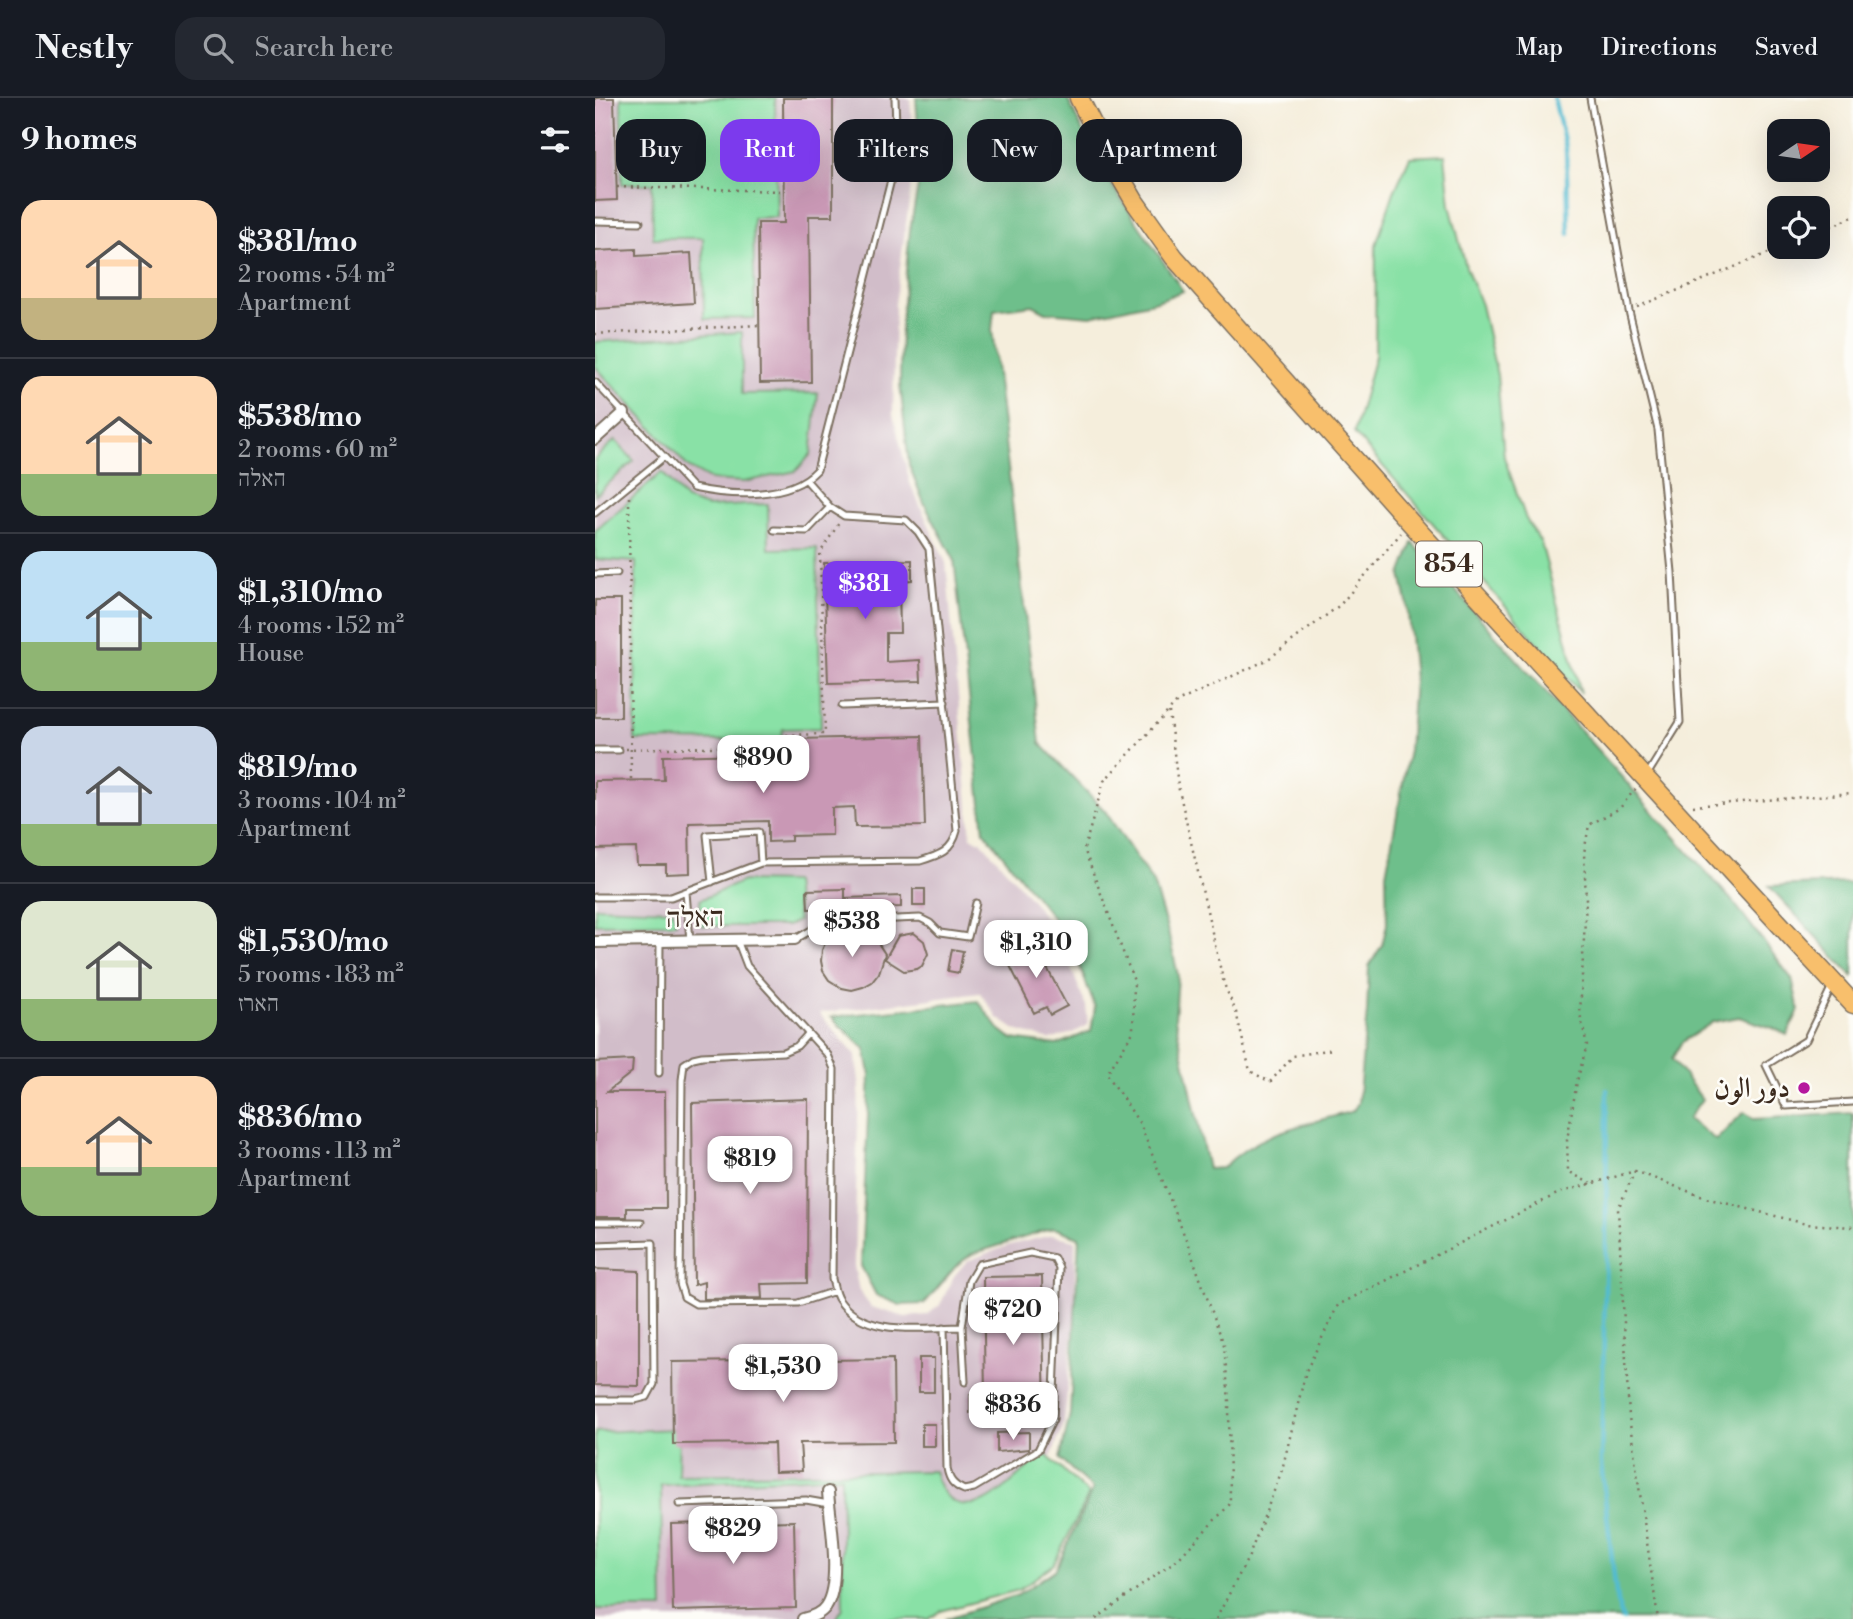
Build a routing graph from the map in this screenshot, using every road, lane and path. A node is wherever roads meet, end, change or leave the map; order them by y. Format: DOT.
graph roads {
  1 [pos="895,98"];
  2 [pos="1079,98"];
  3 [pos="1590,98"];
  4 [pos="617,187"];
  5 [pos="784,191"];
  6 [pos="1853,217"];
  7 [pos="595,221"];
  8 [pos="640,222"];
  9 [pos="1830,227"];
  10 [pos="1767,254"];
  11 [pos="1629,311"];
  12 [pos="759,325"];
  13 [pos="595,334"];
  14 [pos="595,382"];
  15 [pos="624,413"];
  16 [pos="595,439"];
  17 [pos="664,457"];
  18 [pos="807,481"];
  19 [pos="629,486"];
  20 [pos="831,507"];
  21 [pos="595,513"];
  22 [pos="844,516"];
  23 [pos="1410,522"];
  24 [pos="774,530"];
  25 [pos="617,573"];
  26 [pos="595,574"];
  27 [pos="945,702"];
  28 [pos="842,706"];
  29 [pos="1169,712"];
  30 [pos="631,749"];
  31 [pos="595,750"];
  32 [pos="619,750"];
  33 [pos="1645,778"];
  34 [pos="631,781"];
  35 [pos="1853,793"];
  36 [pos="1672,807"];
  37 [pos="761,863"];
  38 [pos="712,882"];
  39 [pos="686,892"];
  40 [pos="595,897"];
  41 [pos="976,903"];
  42 [pos="795,939"];
  43 [pos="690,940"];
  44 [pos="737,940"];
  45 [pos="660,941"];
  46 [pos="595,942"];
  47 [pos="1833,983"];
  48 [pos="1853,1004"];
  49 [pos="808,1034"];
  50 [pos="1333,1049"];
  51 [pos="659,1073"];
  52 [pos="1853,1102"];
  53 [pos="1635,1171"];
  54 [pos="1591,1184"];
  55 [pos="595,1222"];
  56 [pos="641,1222"];
  57 [pos="1853,1227"];
  58 [pos="595,1245"];
  59 [pos="835,1291"];
  60 [pos="944,1327"];
  61 [pos="963,1327"];
  62 [pos="965,1382"];
  63 [pos="595,1400"];
  64 [pos="828,1492"];
  65 [pos="679,1504"];
  66 [pos="829,1504"];
  67 [pos="803,1619"];
  68 [pos="1096,1619"];
  69 [pos="1216,1619"];
  70 [pos="1658,1619"];
  1 -- 18 [label="lane"];
  2 -- 23 [label="main road, 854"];
  3 -- 11 [label="lane"];
  4 -- 5 [label="path"];
  6 -- 9 [label="path"];
  7 -- 8 [label="lane"];
  10 -- 11 [label="path"];
  11 -- 33 [label="lane"];
  12 -- 13 [label="path"];
  14 -- 15 [label="lane"];
  15 -- 16 [label="street"];
  15 -- 17 [label="lane"];
  17 -- 18 [label="lane"];
  17 -- 19 [label="lane"];
  18 -- 20 [label="lane"];
  19 -- 21 [label="lane"];
  19 -- 30 [label="path"];
  20 -- 22 [label="lane"];
  20 -- 24 [label="lane"];
  22 -- 27 [label="lane"];
  22 -- 30 [label="path"];
  23 -- 29 [label="path"];
  23 -- 33 [label="main road, 854"];
  25 -- 26 [label="lane"];
  27 -- 28 [label="lane"];
  27 -- 37 [label="lane"];
  29 -- 50 [label="path"];
  29 -- 68 [label="path"];
  30 -- 32 [label="path"];
  30 -- 34 [label="path"];
  31 -- 32 [label="lane"];
  33 -- 36 [label="main road, 854"];
  33 -- 54 [label="path"];
  35 -- 36 [label="path"];
  36 -- 47 [label="main road, 854"];
  37 -- 38 [label="lane"];
  37 -- 38 [label="lane"];
  38 -- 39 [label="lane"];
  39 -- 40 [label="lane"];
  39 -- 43 [label="lane"];
  41 -- 42 [label="lane"];
  42 -- 44 [label="street, האלה"];
  43 -- 44 [label="street, האלה"];
  43 -- 45 [label="street, האלה"];
  44 -- 49 [label="lane"];
  45 -- 46 [label="street, האלה"];
  45 -- 51 [label="lane"];
  47 -- 48 [label="main road, 854"];
  47 -- 52 [label="lane"];
  49 -- 59 [label="lane"];
  49 -- 59 [label="lane"];
  53 -- 54 [label="path"];
  53 -- 57 [label="path"];
  53 -- 70 [label="path"];
  54 -- 69 [label="path"];
  55 -- 56 [label="lane"];
  58 -- 63 [label="lane"];
  59 -- 60 [label="lane"];
  60 -- 61 [label="lane"];
  60 -- 61 [label="lane"];
  61 -- 62 [label="lane"];
  64 -- 66 [label="street"];
  65 -- 66 [label="lane"];
  66 -- 67 [label="street"];
}
